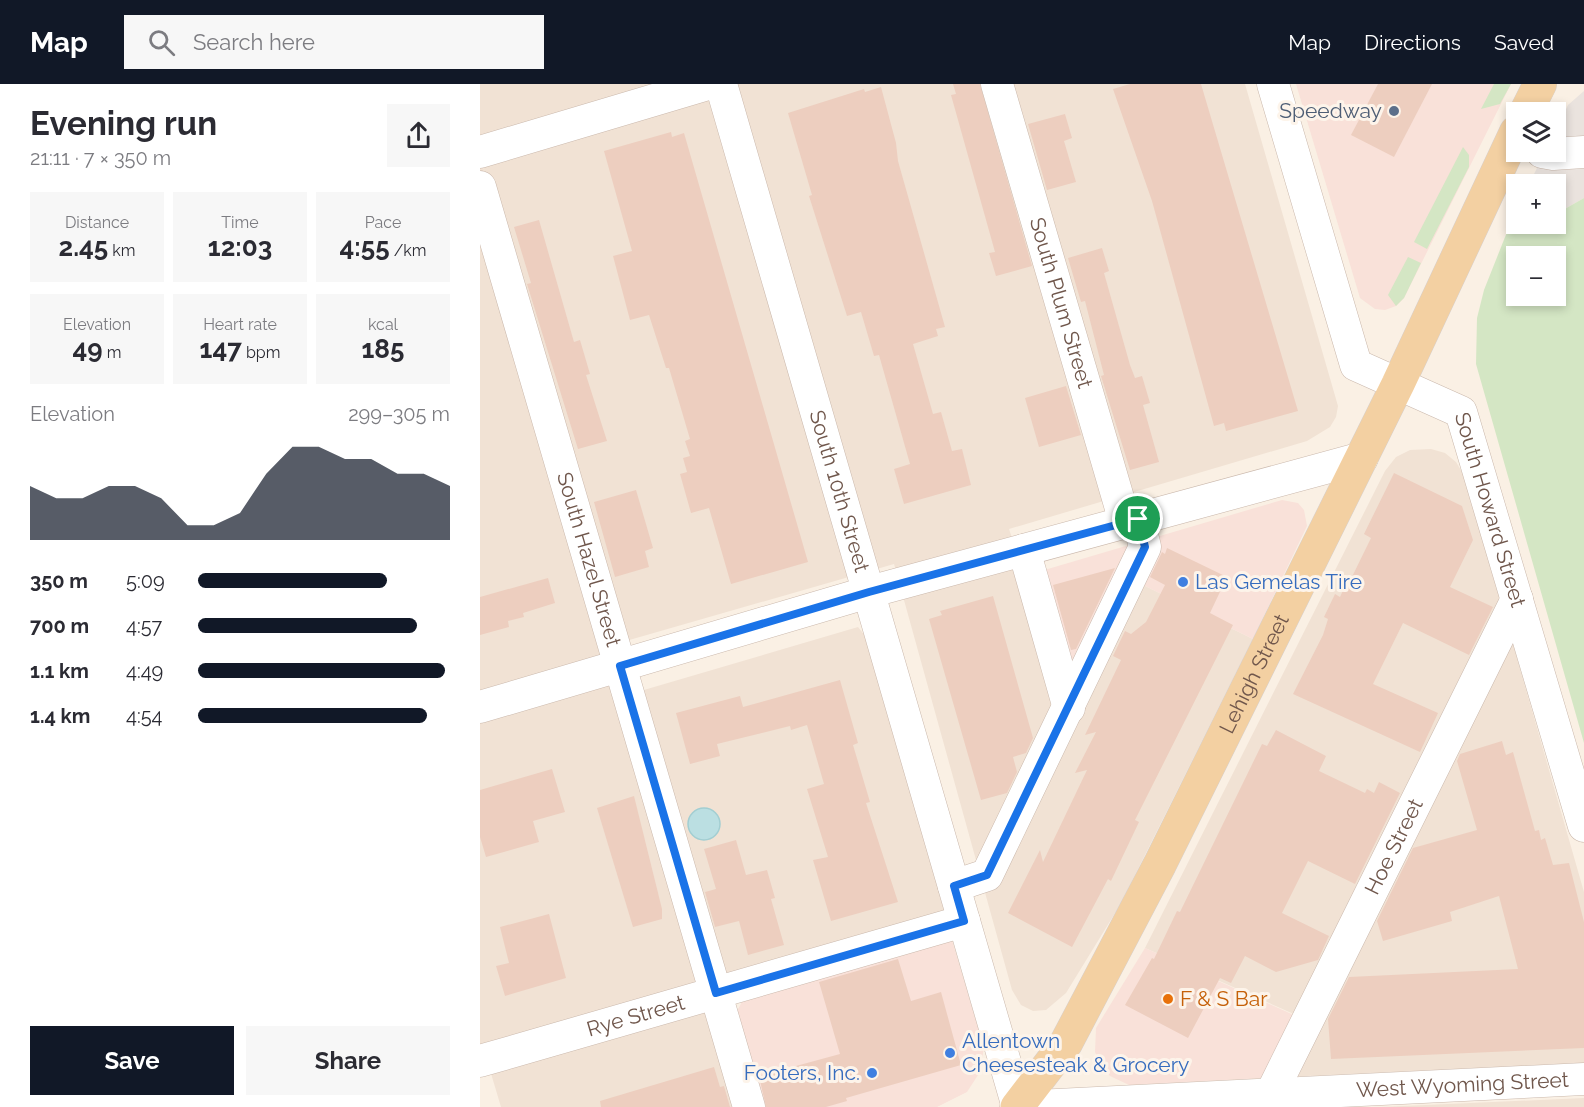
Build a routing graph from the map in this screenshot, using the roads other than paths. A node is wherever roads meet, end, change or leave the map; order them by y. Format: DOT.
graph roads {
  1 [pos="708,84"];
  2 [pos="721,84"];
  3 [pos="997,84"];
  4 [pos="1273,84"];
  5 [pos="1540,84"];
  6 [pos="1531,102"];
  7 [pos="480,152"];
  8 [pos="1584,152"];
  9 [pos="1566,153"];
  10 [pos="1512,162"];
  11 [pos="480,187"];
  12 [pos="1398,384"];
  13 [pos="1362,458"];
  14 [pos="1132,521"];
  15 [pos="1024,550"];
  16 [pos="869,592"];
  17 [pos="1517,599"];
  18 [pos="620,666"];
  19 [pos="480,707"];
  20 [pos="1069,708"];
  21 [pos="1584,826"];
  22 [pos="954,886"];
  23 [pos="964,921"];
  24 [pos="716,993"];
  25 [pos="480,1061"];
  26 [pos="1584,1079"];
  27 [pos="1258,1098"];
  28 [pos="749,1107"];
  29 [pos="1017,1107"];
  1 -- 7 [label="street"];
  2 -- 16 [label="street, South 10th Street"];
  3 -- 14 [label="street, South Plum Street"];
  4 -- 12 [label="street, South Howard Street"];
  5 -- 6 [label="main road"];
  8 -- 9 [label="street"];
  10 -- 12 [label="main road, Lehigh Street"];
  11 -- 18 [label="street, South Hazel Street"];
  12 -- 13 [label="main road, Lehigh Street"];
  12 -- 17 [label="street, South Howard Street"];
  13 -- 14 [label="street"];
  13 -- 29 [label="main road, Lehigh Street"];
  14 -- 15 [label="street"];
  14 -- 20 [label="street"];
  15 -- 16 [label="street"];
  15 -- 20 [label="street"];
  16 -- 18 [label="street"];
  16 -- 22 [label="street, South 10th Street"];
  17 -- 21 [label="street, South Howard Street"];
  17 -- 27 [label="street, Hoe Street"];
  18 -- 19 [label="street"];
  18 -- 24 [label="street, South Hazel Street"];
  20 -- 22 [label="street"];
  22 -- 23 [label="street, South 10th Street"];
  23 -- 24 [label="street, Rye Street"];
  23 -- 29 [label="street, South 10th Street"];
  24 -- 25 [label="street, Rye Street"];
  24 -- 28 [label="street, South Hazel Street"];
  26 -- 27 [label="street, West Wyoming Street"];
  27 -- 29 [label="street, West Wyoming Street"];
}
